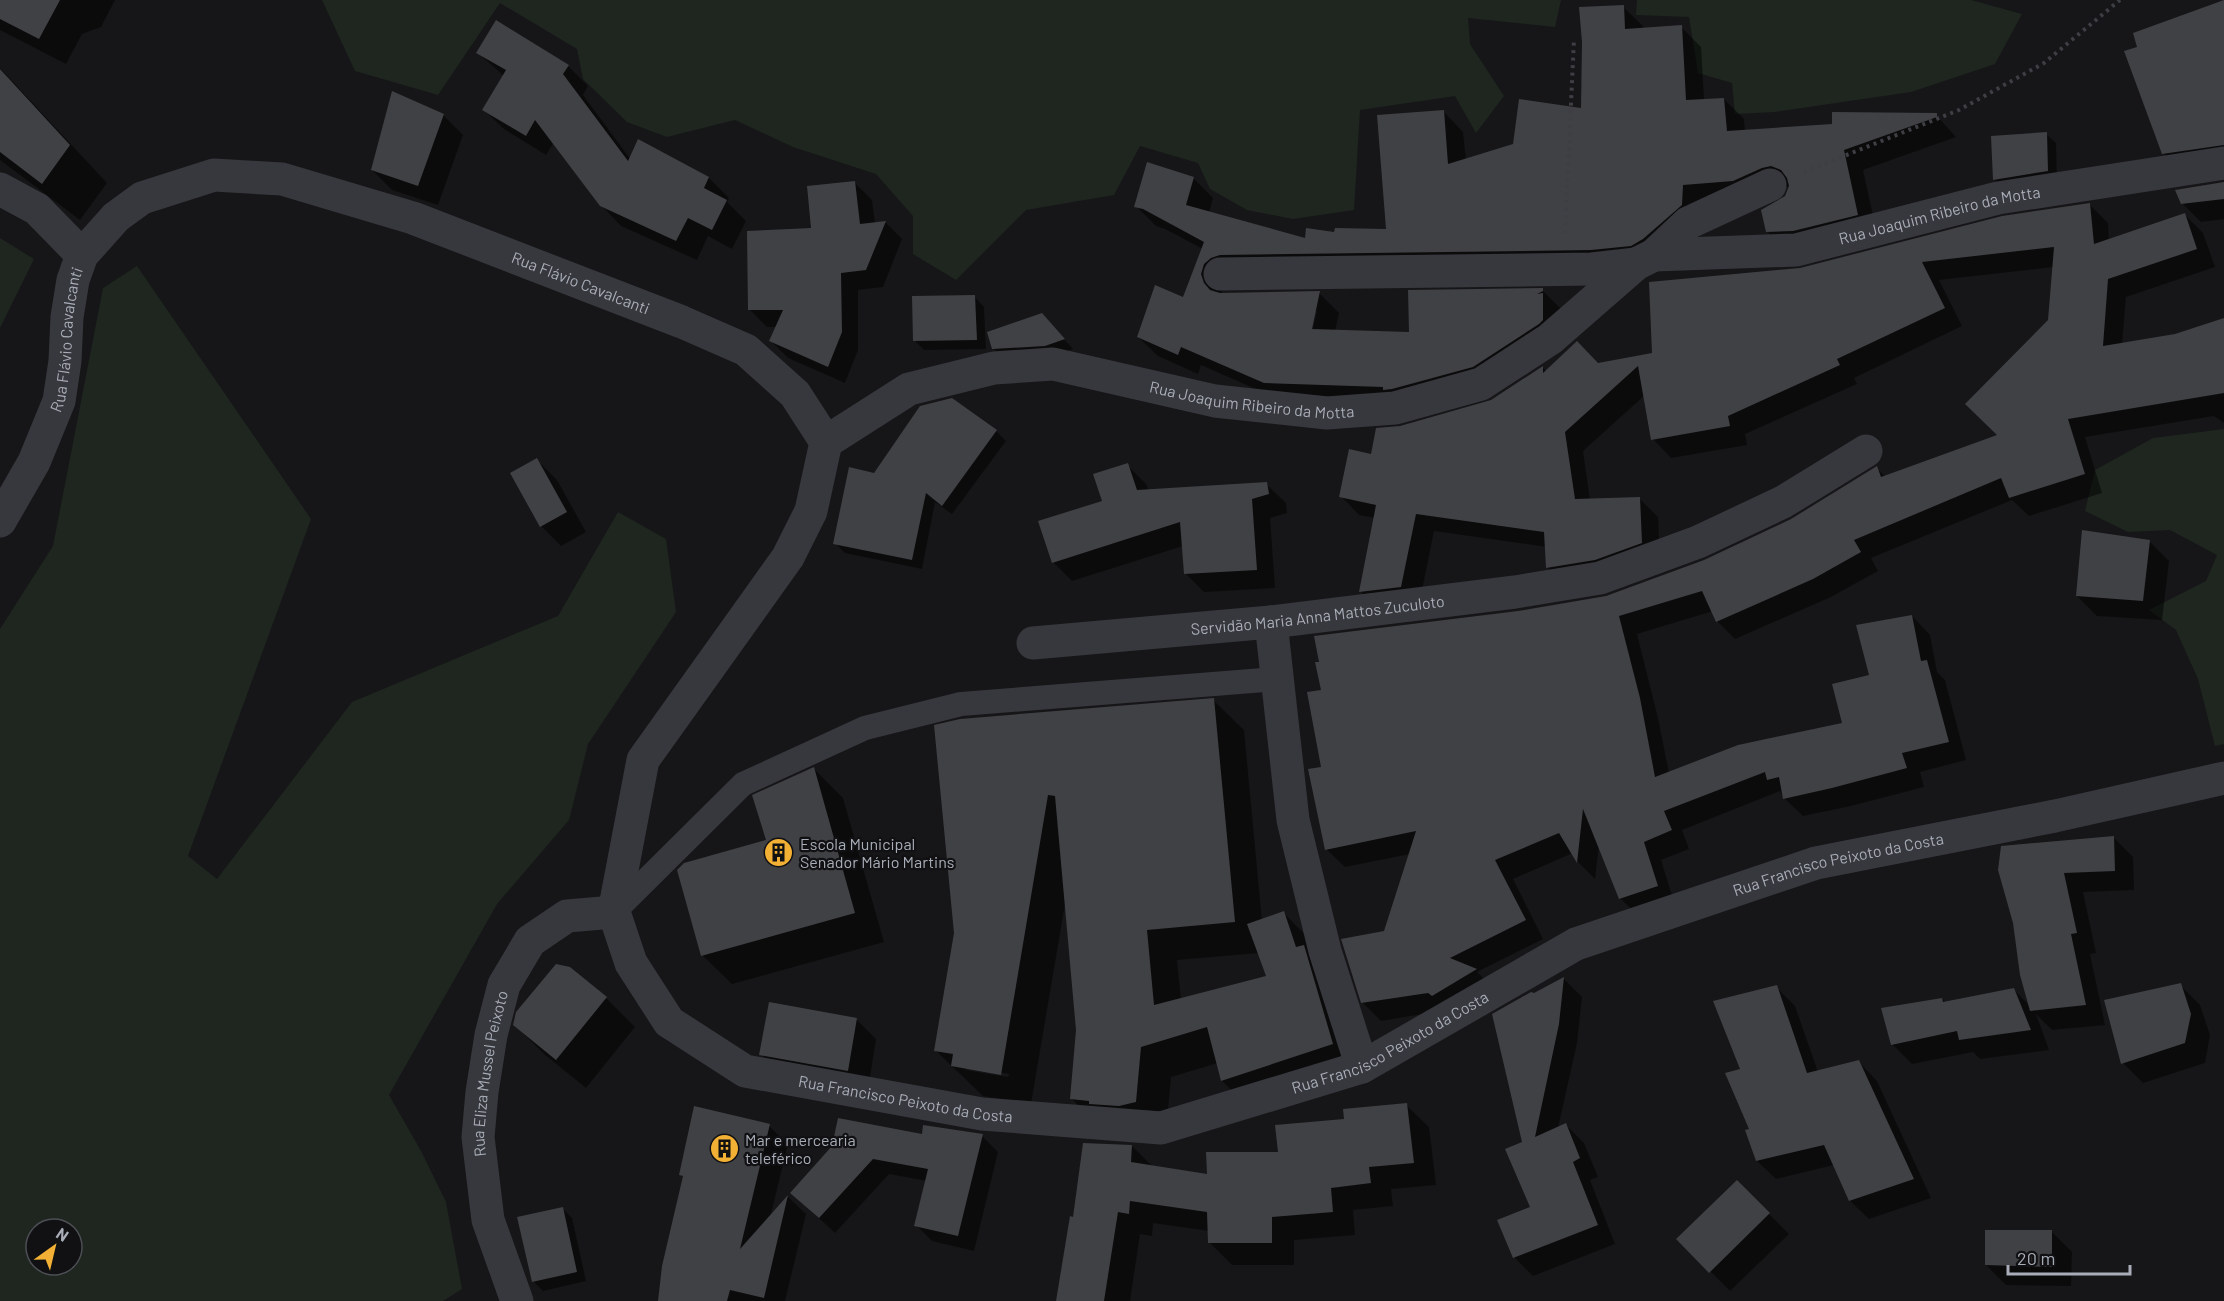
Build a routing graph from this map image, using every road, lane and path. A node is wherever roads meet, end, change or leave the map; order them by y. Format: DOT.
graph roads {
  1 [pos="2120,0"];
  2 [pos="1574,39"];
  3 [pos="2224,163"];
  4 [pos="1770,185"];
  5 [pos="0,189"];
  6 [pos="82,255"];
  7 [pos="1645,259"];
  8 [pos="1564,270"];
  9 [pos="1220,274"];
  10 [pos="826,442"];
  11 [pos="1866,451"];
  12 [pos="0,521"];
  13 [pos="1271,622"];
  14 [pos="1034,643"];
  15 [pos="1277,679"];
  16 [pos="2224,778"];
  17 [pos="614,912"];
  18 [pos="1362,1067"];
  19 [pos="517,1301"];
  1 -- 4 [label="path"];
  2 -- 8 [label="path"];
  3 -- 7 [label="street, Rua Joaquim Ribeiro da Motta"];
  4 -- 7 [label="street, Rua Joaquim Ribeiro da Motta"];
  5 -- 6 [label="street"];
  6 -- 10 [label="street, Rua Flávio Cavalcanti"];
  6 -- 12 [label="street, Rua Flávio Cavalcanti"];
  7 -- 8 [label="street"];
  7 -- 10 [label="street, Rua Joaquim Ribeiro da Motta"];
  8 -- 9 [label="street"];
  10 -- 17 [label="street"];
  11 -- 13 [label="street, Servidão Maria Anna Mattos Zuculoto"];
  13 -- 14 [label="street, Servidão Maria Anna Mattos Zuculoto"];
  13 -- 15 [label="street"];
  15 -- 17 [label="lane"];
  15 -- 18 [label="street"];
  16 -- 18 [label="street, Rua Francisco Peixoto da Costa"];
  17 -- 18 [label="street, Rua Francisco Peixoto da Costa"];
  17 -- 19 [label="street, Rua Eliza Mussel Peixoto"];
}
